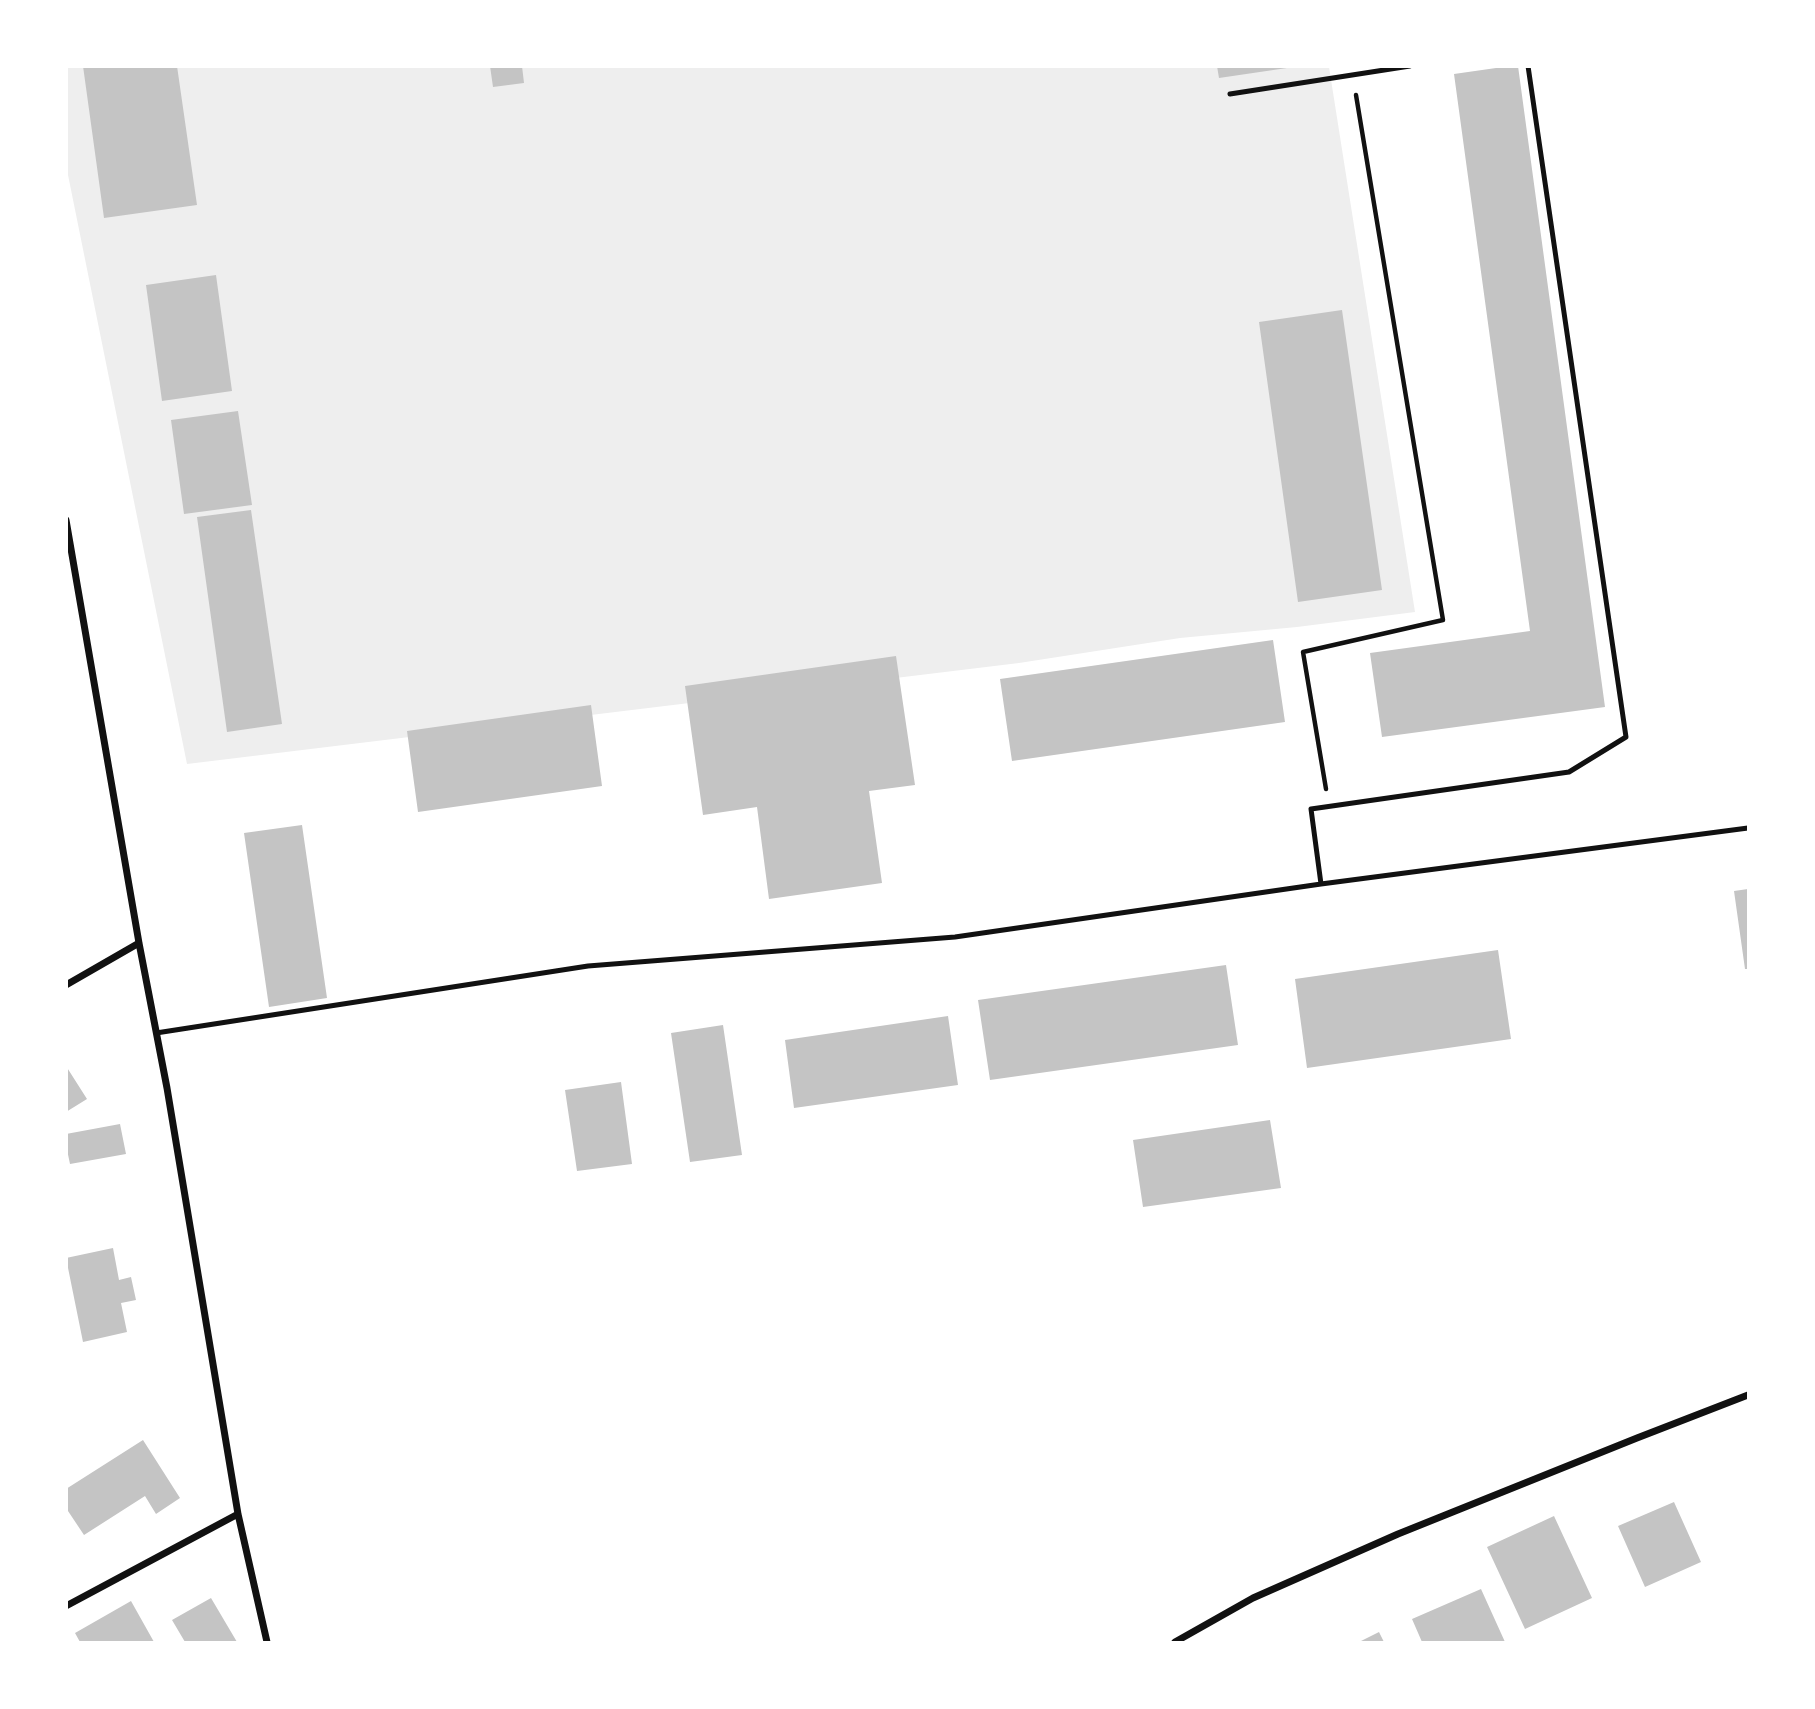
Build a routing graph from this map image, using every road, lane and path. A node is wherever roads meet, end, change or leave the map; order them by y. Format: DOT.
graph roads {
  1 [pos="1410,66"];
  2 [pos="1528,66"];
  3 [pos="1353,75"];
  4 [pos="1230,94"];
  5 [pos="66,520"];
  6 [pos="1329,806"];
  7 [pos="1748,828"];
  8 [pos="1321,884"];
  9 [pos="139,943"];
  10 [pos="66,985"];
  11 [pos="156,1032"];
  12 [pos="1748,1395"];
  13 [pos="239,1514"];
  14 [pos="66,1606"];
  15 [pos="267,1643"];
  16 [pos="1175,1643"];
  1 -- 3 [label="lane"];
  2 -- 6 [label="lane"];
  3 -- 4 [label="lane"];
  3 -- 6 [label="path"];
  5 -- 9 [label="street"];
  6 -- 8 [label="lane"];
  7 -- 8 [label="lane"];
  8 -- 11 [label="lane"];
  9 -- 10 [label="street"];
  9 -- 11 [label="street"];
  11 -- 13 [label="street"];
  12 -- 16 [label="street"];
  13 -- 14 [label="street"];
  13 -- 15 [label="street"];
}
